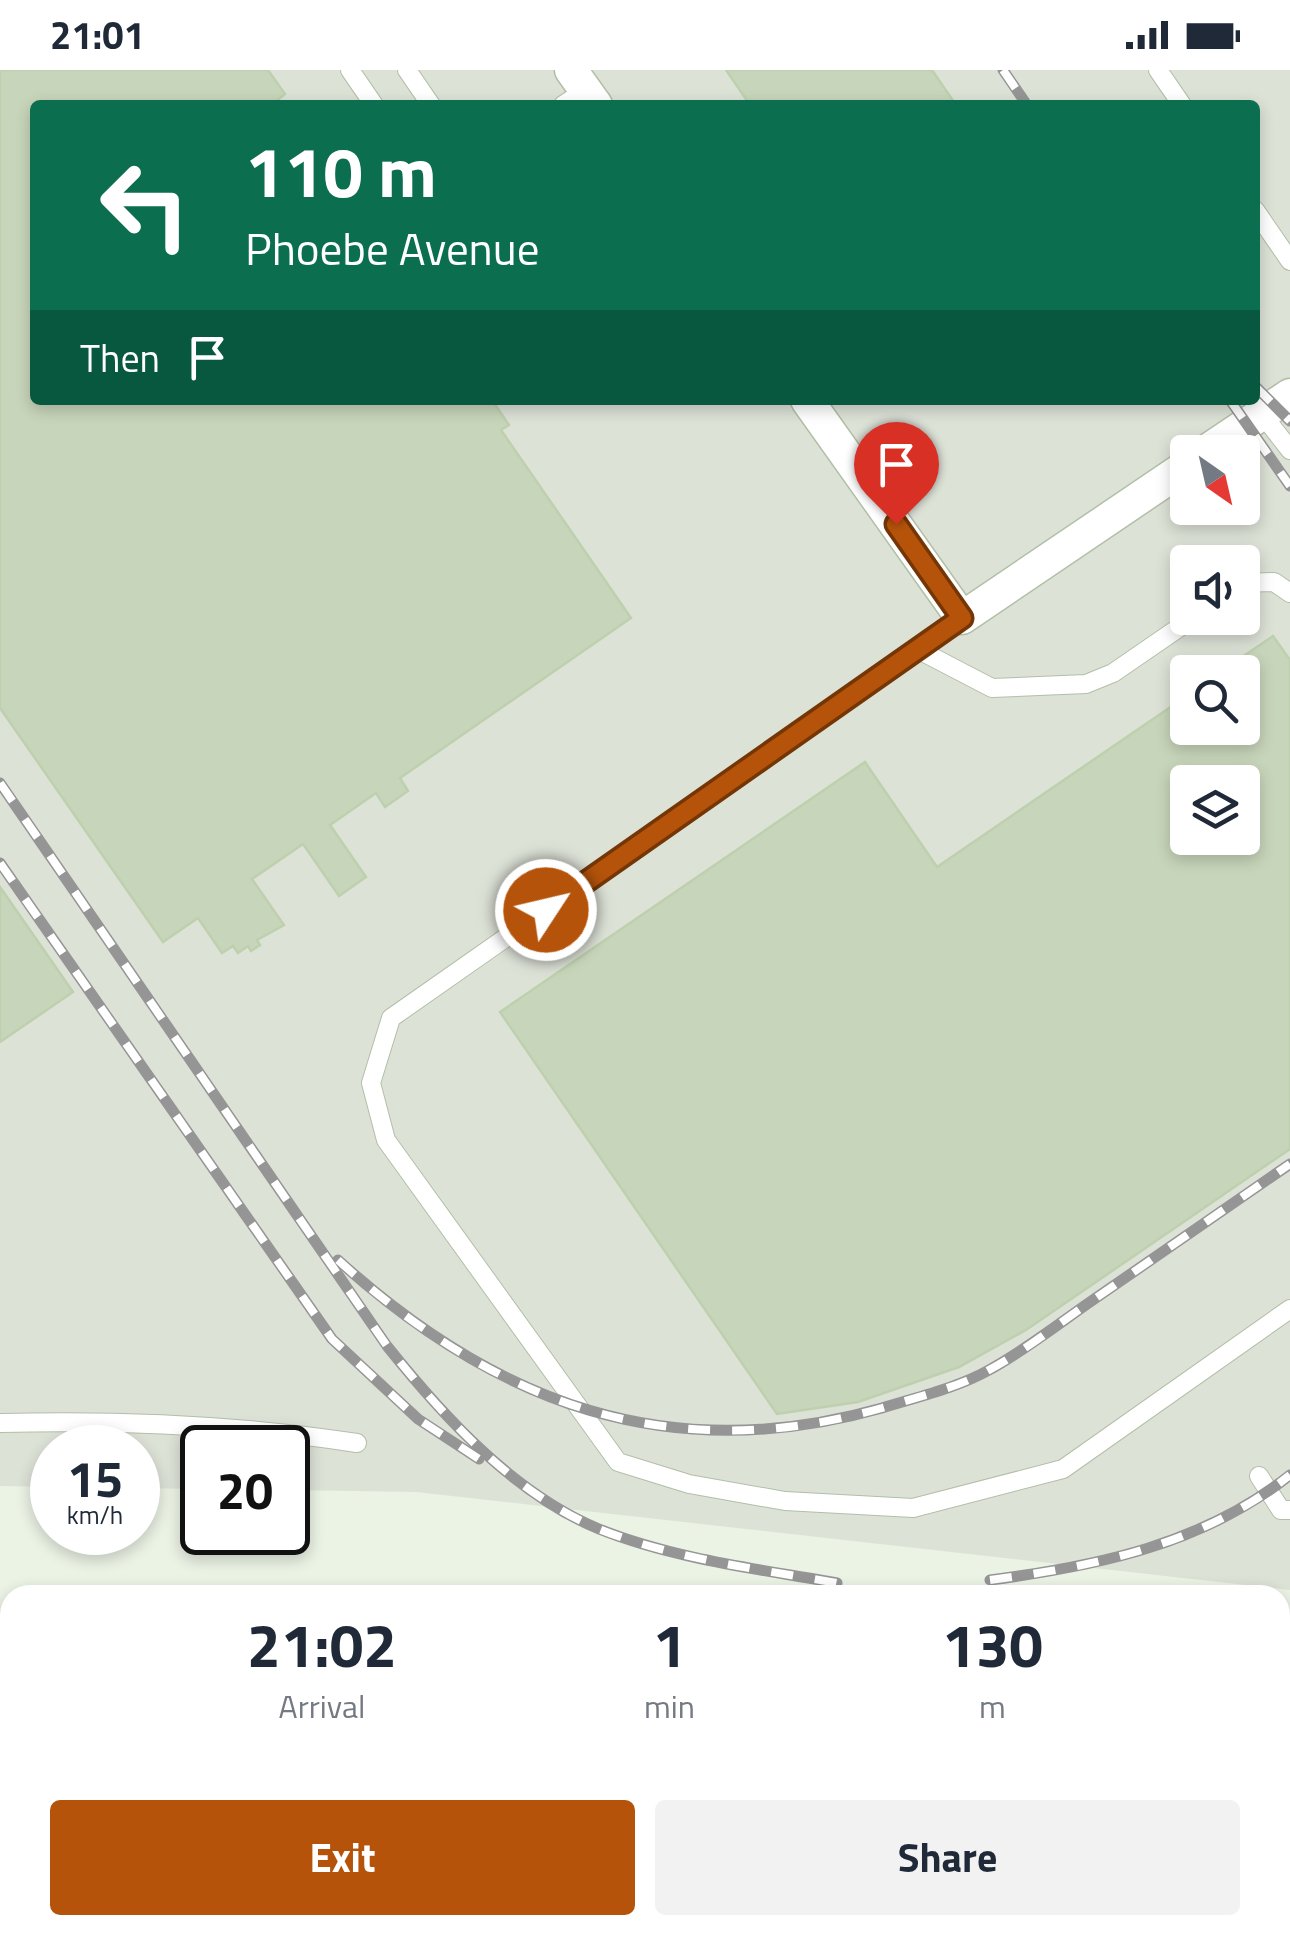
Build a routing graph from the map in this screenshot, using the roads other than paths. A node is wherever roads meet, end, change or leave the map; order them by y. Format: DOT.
graph roads {
  1 [pos="350,70"];
  2 [pos="407,70"];
  3 [pos="1158,70"];
  4 [pos="371,100"];
  5 [pos="428,100"];
  6 [pos="1179,100"];
  7 [pos="1260,217"];
  8 [pos="1290,261"];
  9 [pos="1290,395"];
  10 [pos="811,405"];
  11 [pos="1262,414"];
  12 [pos="1230,435"];
  13 [pos="1290,450"];
  14 [pos="1170,476"];
  15 [pos="1260,582"];
  16 [pos="1290,593"];
  17 [pos="962,618"];
  18 [pos="1170,634"];
  19 [pos="917,649"];
  20 [pos="1290,1309"];
  21 [pos="0,1423"];
  22 [pos="357,1443"];
  23 [pos="1259,1476"];
  24 [pos="1290,1510"];
  1 -- 4 [label="lane"];
  2 -- 5 [label="lane"];
  3 -- 6 [label="lane"];
  7 -- 8 [label="lane"];
  9 -- 11 [label="street"];
  10 -- 17 [label="street"];
  11 -- 12 [label="street"];
  11 -- 13 [label="lane"];
  14 -- 17 [label="street"];
  15 -- 16 [label="lane"];
  17 -- 19 [label="lane"];
  18 -- 19 [label="lane"];
  19 -- 20 [label="lane"];
  21 -- 22 [label="lane"];
  23 -- 24 [label="lane"];
}
